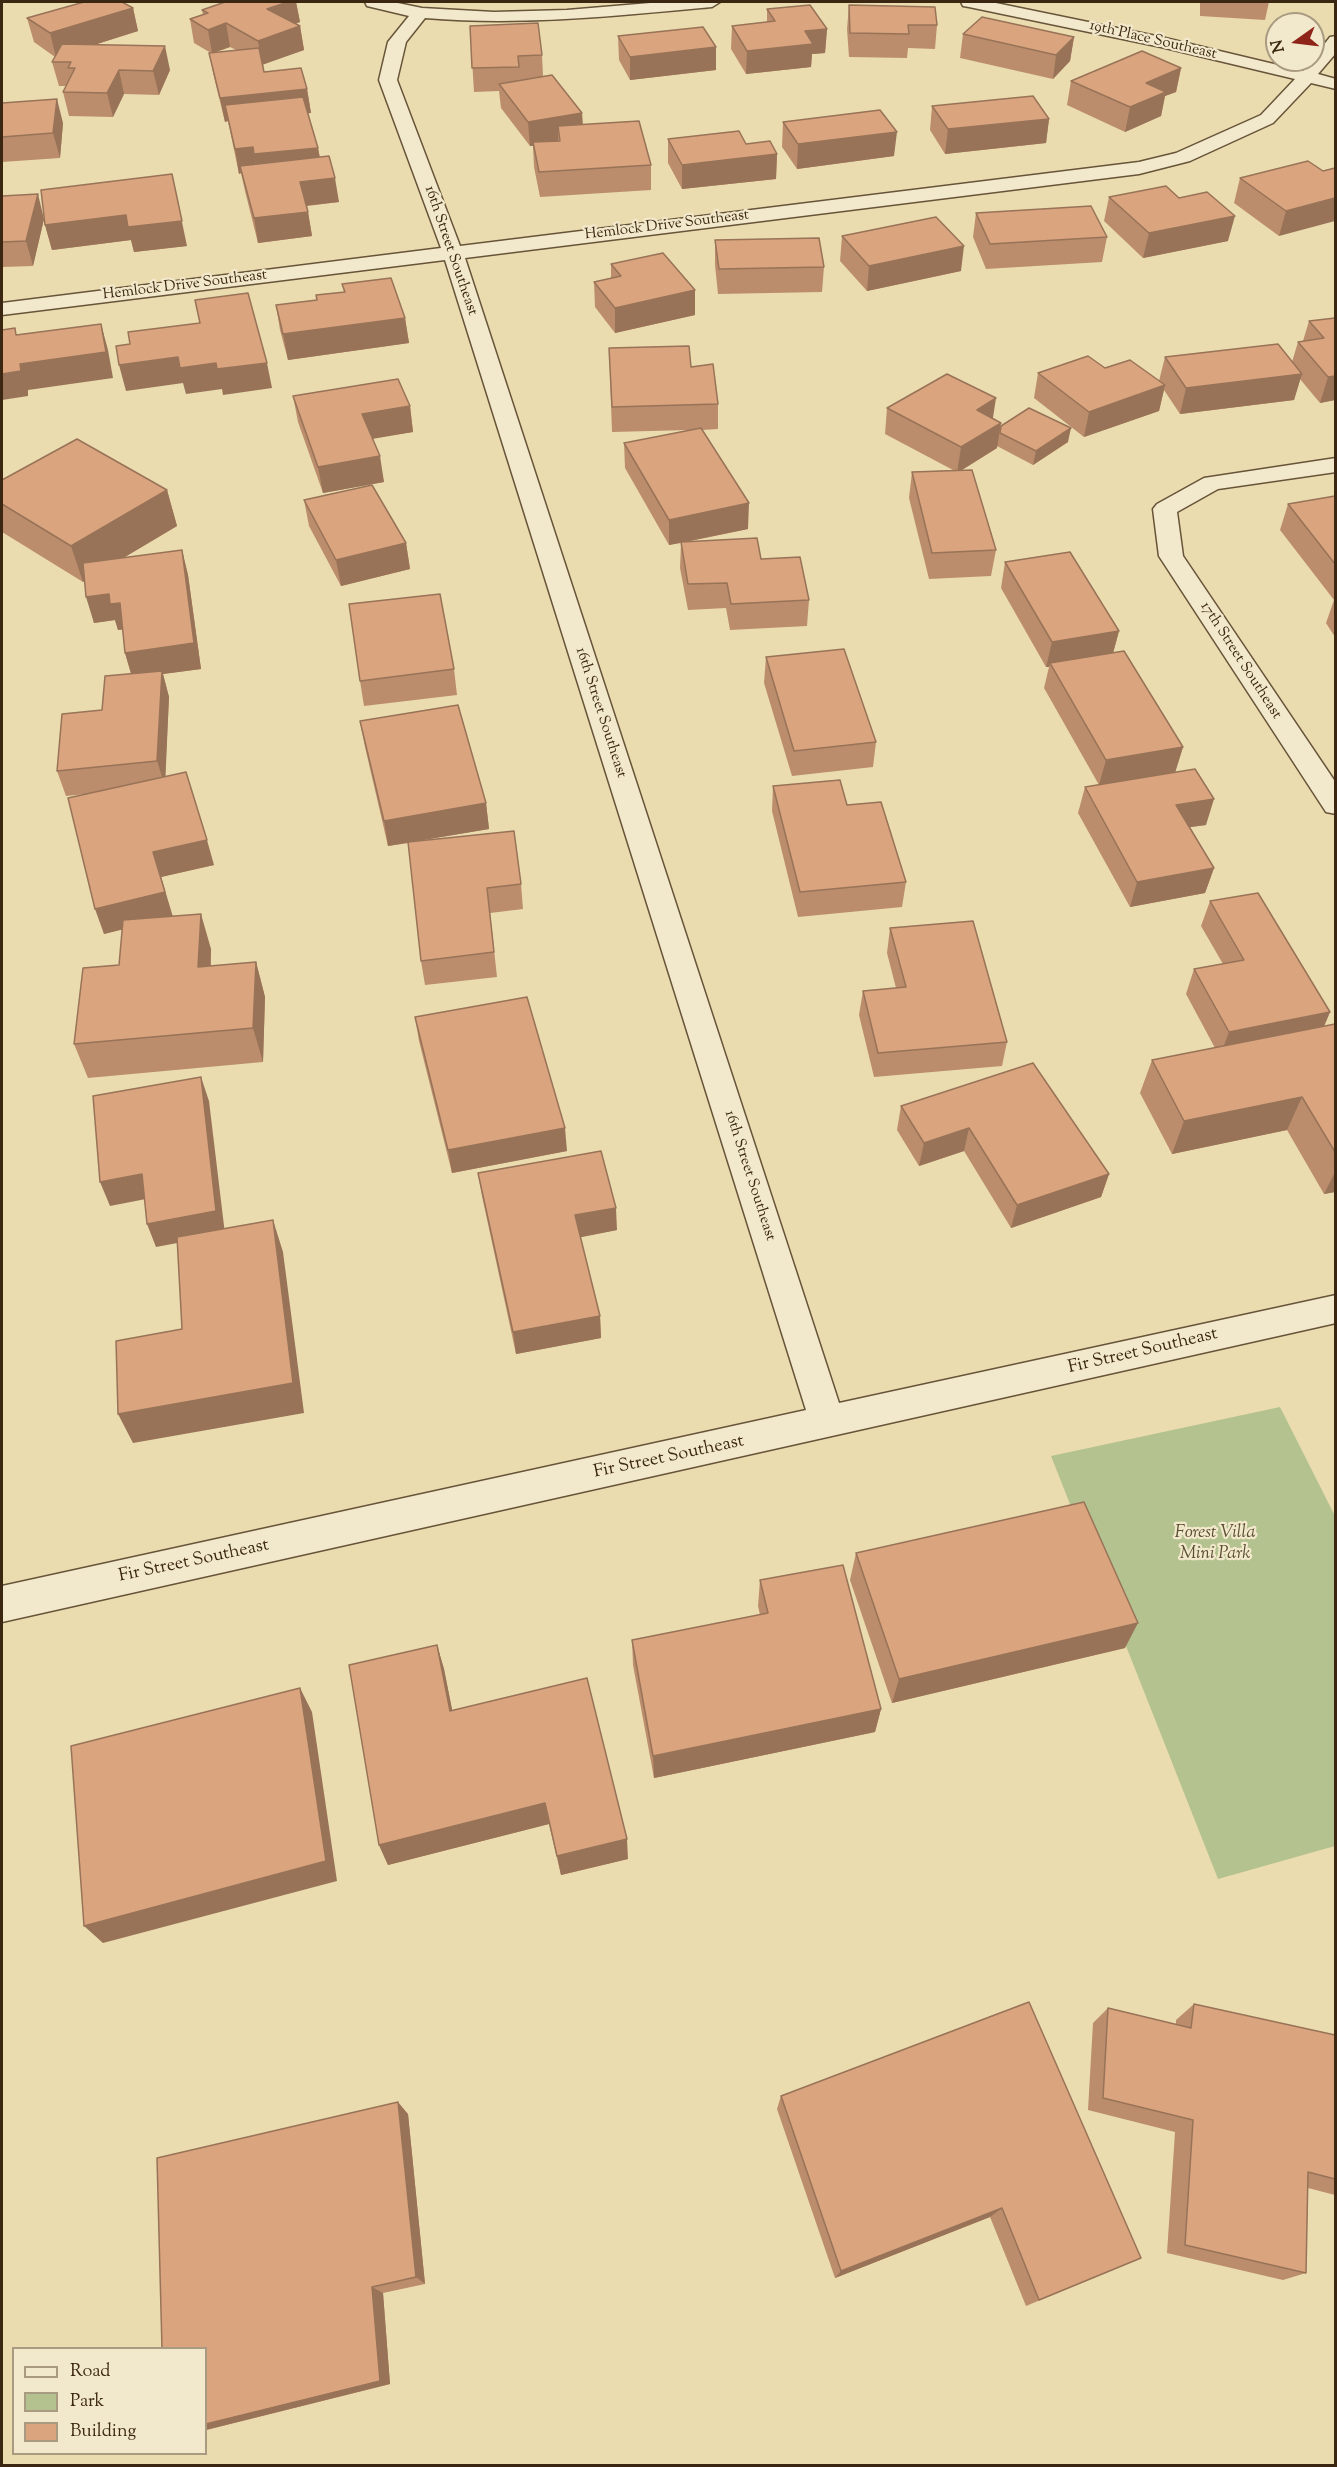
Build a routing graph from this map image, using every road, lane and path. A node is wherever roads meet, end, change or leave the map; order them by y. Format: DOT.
graph roads {
  1 [pos="373,2"];
  2 [pos="712,2"];
  3 [pos="969,2"];
  4 [pos="421,13"];
  5 [pos="1335,41"];
  6 [pos="1307,77"];
  7 [pos="1335,84"];
  8 [pos="453,253"];
  9 [pos="2,309"];
  10 [pos="1335,465"];
  11 [pos="1335,805"];
  12 [pos="1335,1309"];
  13 [pos="828,1423"];
  14 [pos="2,1604"];
  1 -- 4 [label="street"];
  2 -- 4 [label="street"];
  3 -- 6 [label="street, 19th Place Southeast"];
  4 -- 8 [label="street, 16th Street Southeast"];
  5 -- 6 [label="street, Hemlock Drive Southeast"];
  6 -- 7 [label="street, 19th Place Southeast"];
  6 -- 8 [label="street, Hemlock Drive Southeast"];
  8 -- 9 [label="street, Hemlock Drive Southeast"];
  8 -- 13 [label="street, 16th Street Southeast"];
  10 -- 11 [label="street, 17th Street Southeast"];
  12 -- 13 [label="street, Fir Street Southeast"];
  13 -- 14 [label="street, Fir Street Southeast"];
}
